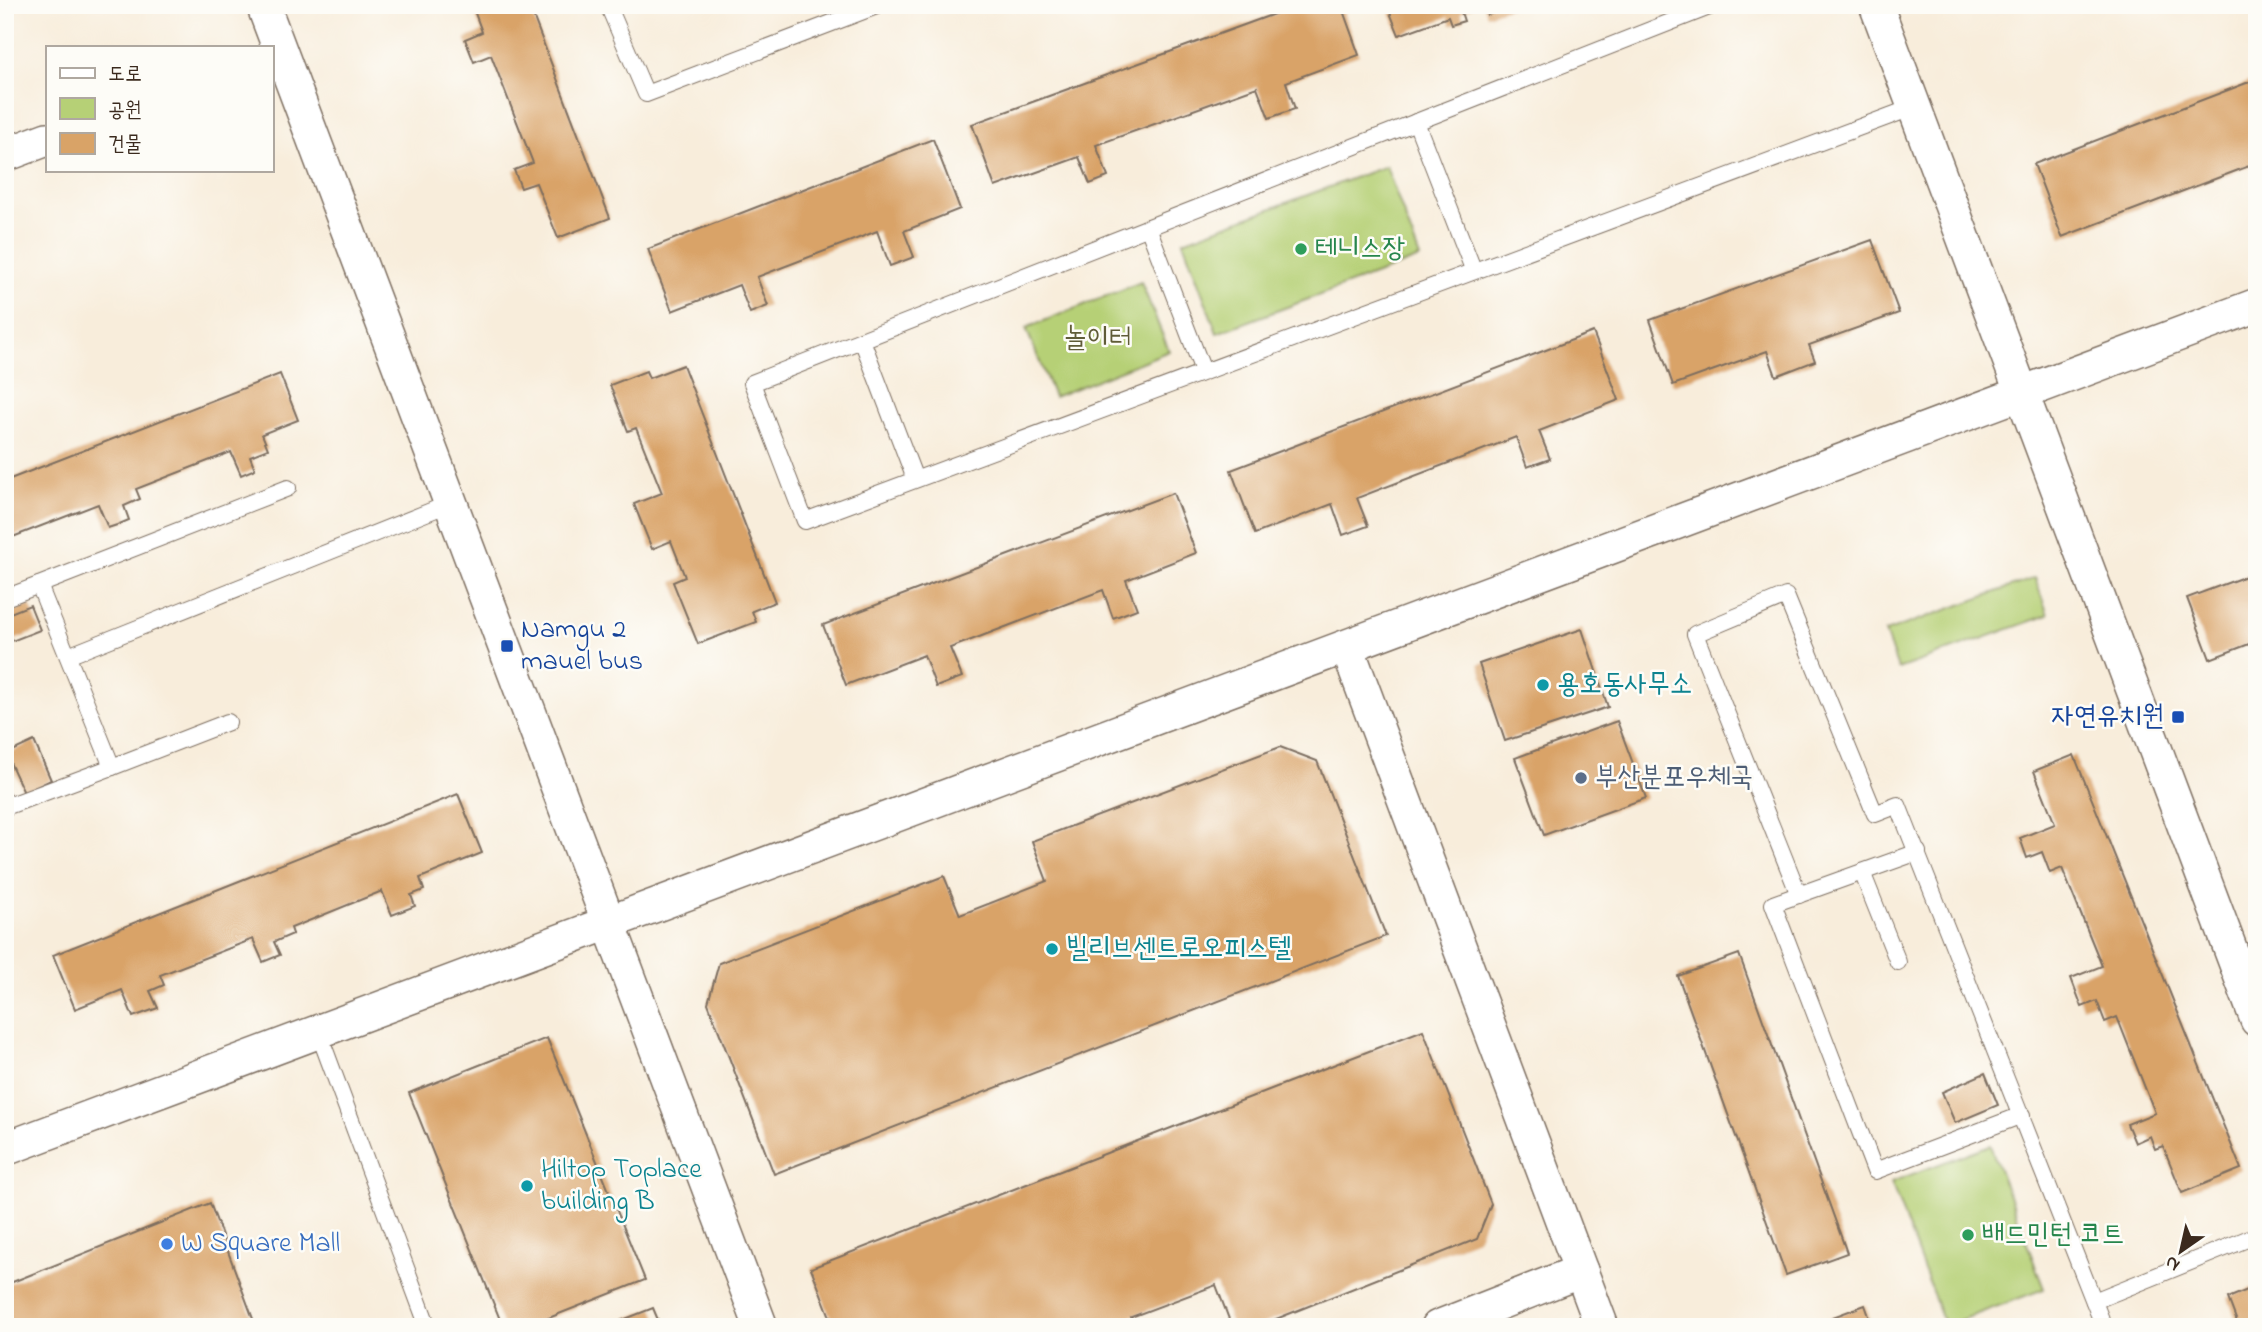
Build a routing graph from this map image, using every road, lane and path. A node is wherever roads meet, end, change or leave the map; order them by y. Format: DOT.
graph roads {
  1 [pos="263,5"];
  2 [pos="608,5"];
  3 [pos="878,5"];
  4 [pos="1714,5"];
  5 [pos="1876,5"];
  6 [pos="275,48"];
  7 [pos="1914,107"];
  8 [pos="1416,122"];
  9 [pos="46,139"];
  10 [pos="5,155"];
  11 [pos="1148,227"];
  12 [pos="1472,270"];
  13 [pos="2257,306"];
  14 [pos="862,340"];
  15 [pos="1203,371"];
  16 [pos="2022,394"];
  17 [pos="915,479"];
  18 [pos="288,488"];
  19 [pos="451,503"];
  20 [pos="39,585"];
  21 [pos="5,598"];
  22 [pos="1347,647"];
  23 [pos="68,656"];
  24 [pos="228,722"];
  25 [pos="112,767"];
  26 [pos="5,800"];
  27 [pos="1918,852"];
  28 [pos="1862,872"];
  29 [pos="1799,895"];
  30 [pos="608,923"];
  31 [pos="1898,962"];
  32 [pos="2257,1020"];
  33 [pos="318,1031"];
  34 [pos="2022,1115"];
  35 [pos="5,1149"];
  36 [pos="2257,1236"];
  37 [pos="1581,1271"];
  38 [pos="2094,1301"];
  39 [pos="428,1327"];
  40 [pos="761,1327"];
  41 [pos="1438,1327"];
  42 [pos="1602,1327"];
  43 [pos="2104,1327"];
  1 -- 6 [label="street"];
  2 -- 3 [label="lane"];
  4 -- 8 [label="lane"];
  5 -- 7 [label="street"];
  6 -- 19 [label="street"];
  7 -- 12 [label="lane"];
  7 -- 16 [label="street"];
  8 -- 11 [label="lane"];
  8 -- 12 [label="lane"];
  9 -- 10 [label="street"];
  11 -- 14 [label="lane"];
  11 -- 15 [label="lane"];
  12 -- 15 [label="lane"];
  13 -- 16 [label="street"];
  14 -- 17 [label="lane"];
  14 -- 17 [label="lane"];
  15 -- 17 [label="lane"];
  16 -- 22 [label="street"];
  16 -- 32 [label="street"];
  18 -- 20 [label="lane"];
  19 -- 23 [label="lane"];
  19 -- 30 [label="street"];
  20 -- 21 [label="lane"];
  20 -- 23 [label="lane"];
  22 -- 30 [label="street"];
  22 -- 37 [label="street"];
  23 -- 25 [label="lane"];
  24 -- 25 [label="lane"];
  25 -- 26 [label="lane"];
  27 -- 28 [label="lane"];
  27 -- 29 [label="lane"];
  27 -- 34 [label="lane"];
  28 -- 29 [label="lane"];
  28 -- 31 [label="lane"];
  29 -- 34 [label="lane"];
  30 -- 33 [label="street"];
  30 -- 40 [label="street"];
  33 -- 35 [label="street"];
  33 -- 39 [label="lane"];
  34 -- 38 [label="lane"];
  36 -- 38 [label="lane"];
  37 -- 41 [label="street"];
  37 -- 42 [label="street"];
  38 -- 43 [label="lane"];
}
